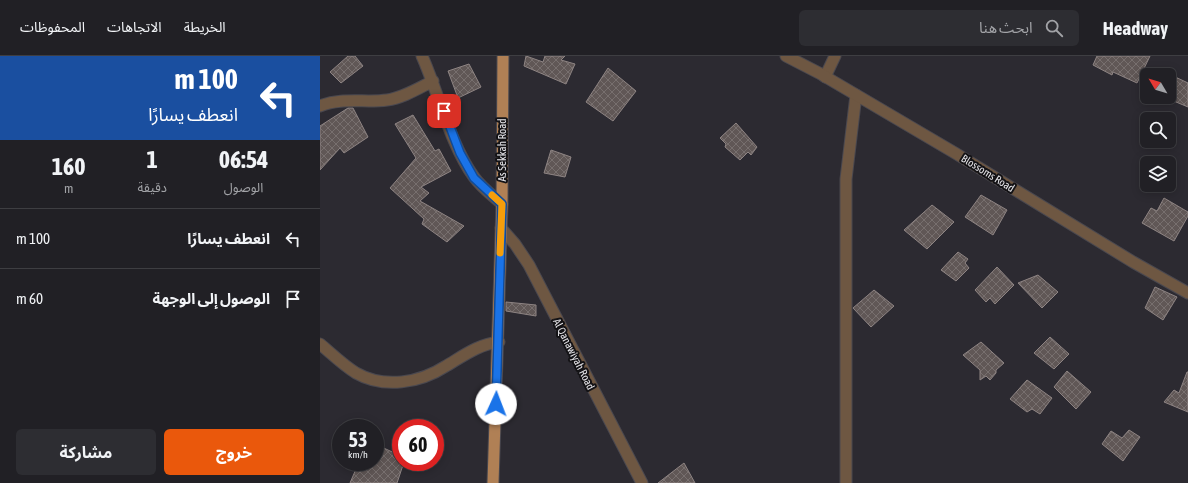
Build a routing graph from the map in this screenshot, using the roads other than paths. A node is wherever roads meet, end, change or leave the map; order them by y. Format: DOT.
graph roads {
  1 [pos="422,56"];
  2 [pos="503,56"];
  3 [pos="835,56"];
  4 [pos="791,57"];
  5 [pos="825,77"];
  6 [pos="433,81"];
  7 [pos="856,95"];
  8 [pos="320,106"];
  9 [pos="502,204"];
  10 [pos="501,228"];
  11 [pos="1188,293"];
  12 [pos="499,342"];
  13 [pos="320,344"];
  14 [pos="493,483"];
  15 [pos="642,483"];
  16 [pos="846,483"];
  1 -- 6 [label="street"];
  2 -- 9 [label="main road, As Sekkah Road"];
  3 -- 5 [label="street"];
  4 -- 5 [label="street, Blossoms Road"];
  5 -- 7 [label="street, Blossoms Road"];
  6 -- 8 [label="street"];
  6 -- 9 [label="street"];
  7 -- 11 [label="street, Blossoms Road"];
  7 -- 16 [label="street"];
  9 -- 10 [label="main road, As Sekkah Road"];
  10 -- 12 [label="main road, As Sekkah Road"];
  10 -- 15 [label="street, Al Qanawiyah Road"];
  12 -- 13 [label="street"];
  12 -- 14 [label="main road, As Sekkah Road"];
}
